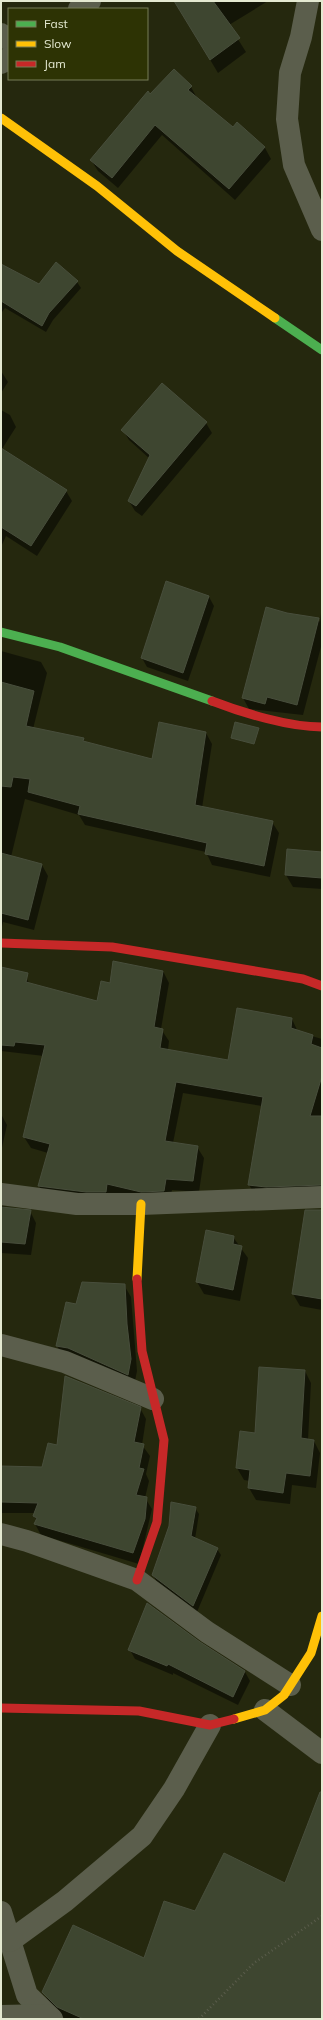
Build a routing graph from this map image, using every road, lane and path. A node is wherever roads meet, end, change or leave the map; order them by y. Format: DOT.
graph roads {
  1 [pos="90,1"];
  2 [pos="308,1"];
  3 [pos="80,8"];
  4 [pos="1,118"];
  5 [pos="322,230"];
  6 [pos="322,350"];
  7 [pos="1,632"];
  8 [pos="322,727"];
  9 [pos="1,943"];
  10 [pos="322,986"];
  11 [pos="1,1194"];
  12 [pos="322,1197"];
  13 [pos="141,1204"];
  14 [pos="1,1345"];
  15 [pos="153,1399"];
  16 [pos="1,1534"];
  17 [pos="137,1580"];
  18 [pos="322,1616"];
  19 [pos="290,1685"];
  20 [pos="1,1708"];
  21 [pos="266,1710"];
  22 [pos="210,1725"];
  23 [pos="322,1753"];
  24 [pos="1,1912"];
  25 [pos="322,1916"];
  26 [pos="10,1941"];
  27 [pos="1,2016"];
  28 [pos="50,2017"];
  29 [pos="199,2019"];
  1 -- 3 [label="street"];
  2 -- 5 [label="street"];
  4 -- 6 [label="street"];
  7 -- 8 [label="street"];
  9 -- 10 [label="street"];
  11 -- 13 [label="street"];
  12 -- 13 [label="street"];
  13 -- 15 [label="street"];
  14 -- 15 [label="street"];
  15 -- 17 [label="street"];
  16 -- 17 [label="street"];
  17 -- 19 [label="street"];
  18 -- 19 [label="street"];
  19 -- 21 [label="street"];
  20 -- 22 [label="street"];
  21 -- 22 [label="street"];
  21 -- 23 [label="street"];
  22 -- 26 [label="street"];
  24 -- 26 [label="street"];
  25 -- 29 [label="path"];
  26 -- 28 [label="street"];
  27 -- 28 [label="street"];
}
